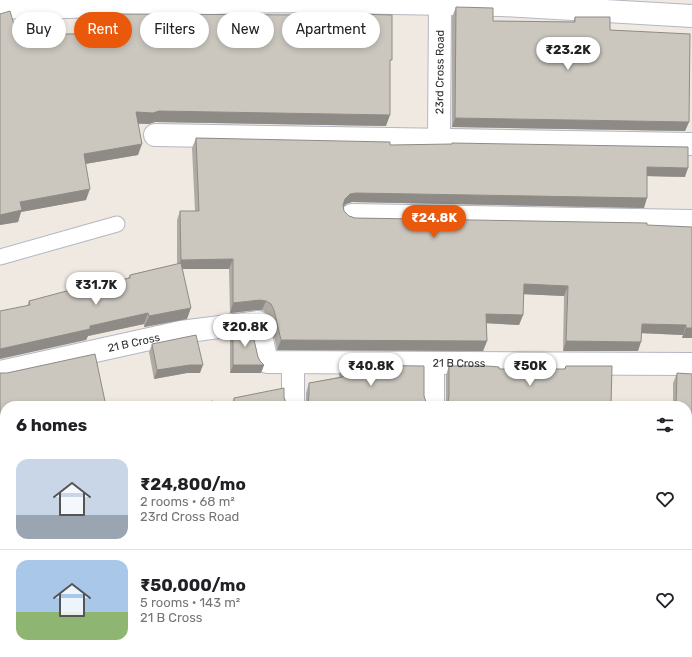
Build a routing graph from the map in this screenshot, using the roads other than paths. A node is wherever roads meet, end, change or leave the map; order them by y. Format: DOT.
graph roads {
  1 [pos="285,1"];
  2 [pos="383,1"];
  3 [pos="163,2"];
  4 [pos="502,3"];
  5 [pos="30,4"];
  6 [pos="440,4"];
  7 [pos="629,6"];
  8 [pos="0,7"];
  9 [pos="692,16"];
  10 [pos="155,136"];
  11 [pos="439,140"];
  12 [pos="692,144"];
  13 [pos="352,215"];
  14 [pos="692,221"];
  15 [pos="117,224"];
  16 [pos="0,257"];
  17 [pos="293,363"];
  18 [pos="433,363"];
  19 [pos="692,364"];
  20 [pos="0,372"];
  21 [pos="293,401"];
  22 [pos="433,401"];
  1 -- 2 [label="street"];
  1 -- 3 [label="street"];
  2 -- 6 [label="street"];
  3 -- 5 [label="street"];
  4 -- 6 [label="street"];
  4 -- 7 [label="street"];
  5 -- 8 [label="street"];
  6 -- 11 [label="street, 23rd Cross Road"];
  7 -- 9 [label="street"];
  10 -- 11 [label="street"];
  11 -- 12 [label="street"];
  13 -- 14 [label="street"];
  15 -- 16 [label="lane"];
  17 -- 18 [label="street, 21 B Cross"];
  17 -- 20 [label="street, 21 B Cross"];
  17 -- 21 [label="street"];
  18 -- 19 [label="street, 21 B Cross"];
  18 -- 22 [label="street"];
}
